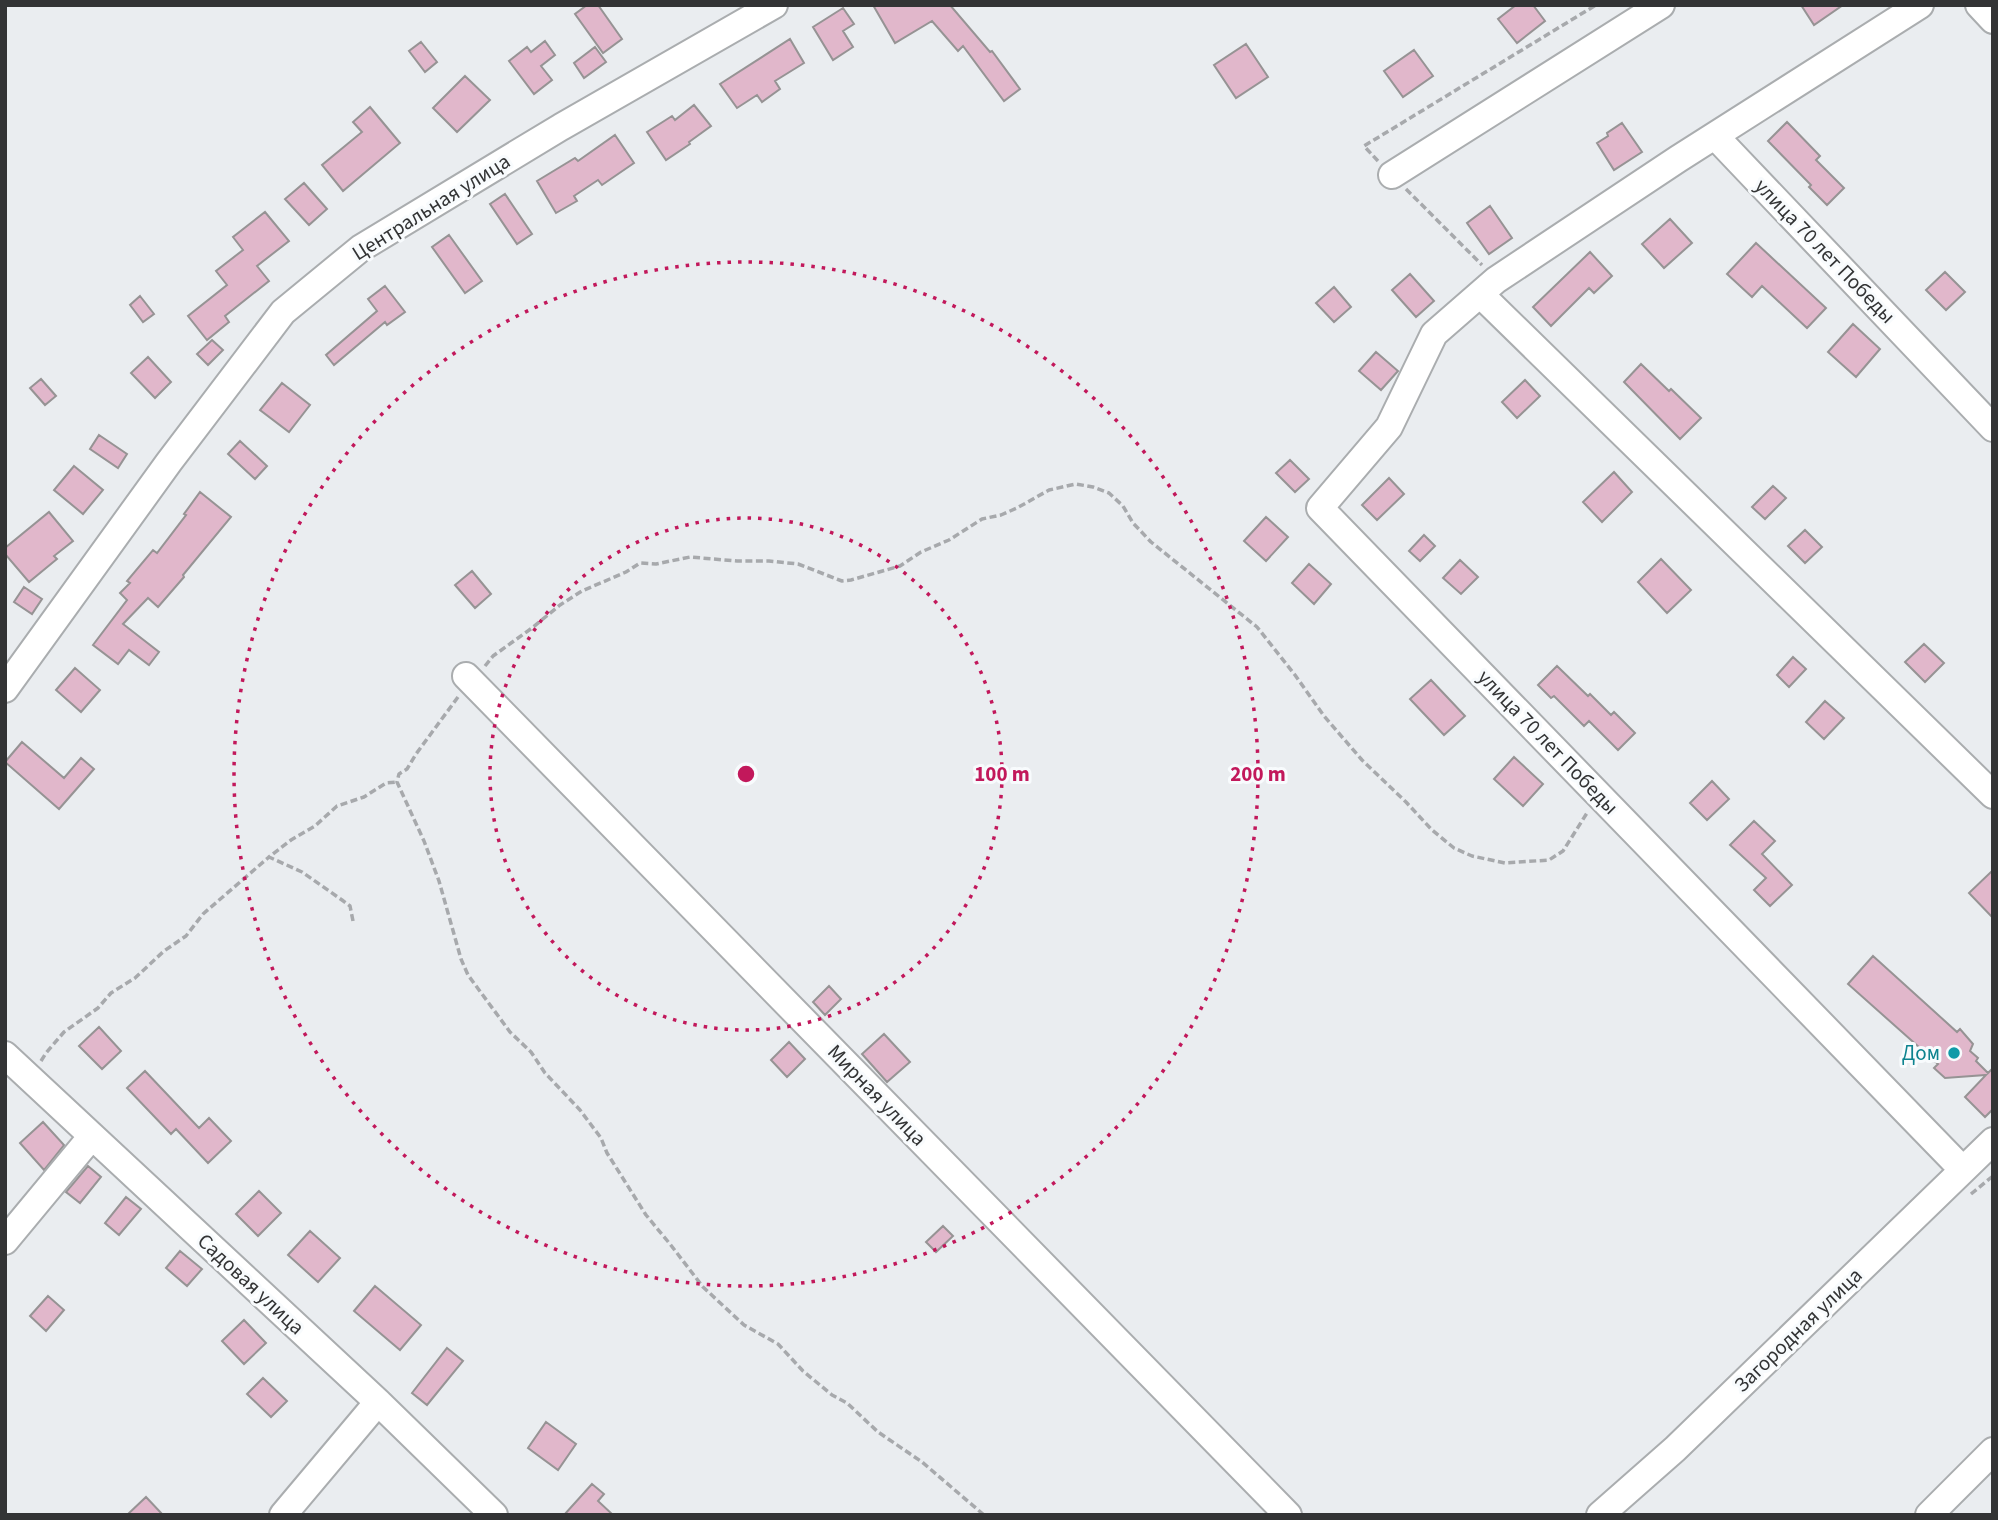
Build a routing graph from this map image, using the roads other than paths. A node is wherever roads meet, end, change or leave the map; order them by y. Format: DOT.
graph roads {
  1 [pos="774,5"];
  2 [pos="1661,5"];
  3 [pos="1920,5"];
  4 [pos="1979,5"];
  5 [pos="1993,20"];
  6 [pos="1714,136"];
  7 [pos="1392,175"];
  8 [pos="1488,287"];
  9 [pos="1993,428"];
  10 [pos="469,680"];
  11 [pos="5,689"];
  12 [pos="1993,795"];
  13 [pos="5,1055"];
  14 [pos="92,1136"];
  15 [pos="1993,1141"];
  16 [pos="1963,1170"];
  17 [pos="5,1241"];
  18 [pos="378,1402"];
  19 [pos="1993,1451"];
  20 [pos="283,1515"];
  21 [pos="494,1515"];
  22 [pos="1287,1515"];
  23 [pos="1600,1515"];
  24 [pos="1929,1515"];
  1 -- 11 [label="street, Центральная улица"];
  2 -- 7 [label="street"];
  3 -- 6 [label="street, улица 70 лет Победы"];
  4 -- 5 [label="street"];
  6 -- 8 [label="street, улица 70 лет Победы"];
  6 -- 9 [label="street, улица 70 лет Победы"];
  8 -- 12 [label="street"];
  8 -- 16 [label="street, улица 70 лет Победы"];
  10 -- 22 [label="street, Мирная улица"];
  13 -- 14 [label="street, Садовая улица"];
  14 -- 17 [label="street"];
  14 -- 18 [label="street, Садовая улица"];
  15 -- 16 [label="street, Загородная улица"];
  16 -- 23 [label="street, Загородная улица"];
  18 -- 20 [label="street"];
  18 -- 21 [label="street, Садовая улица"];
  19 -- 24 [label="street"];
}
